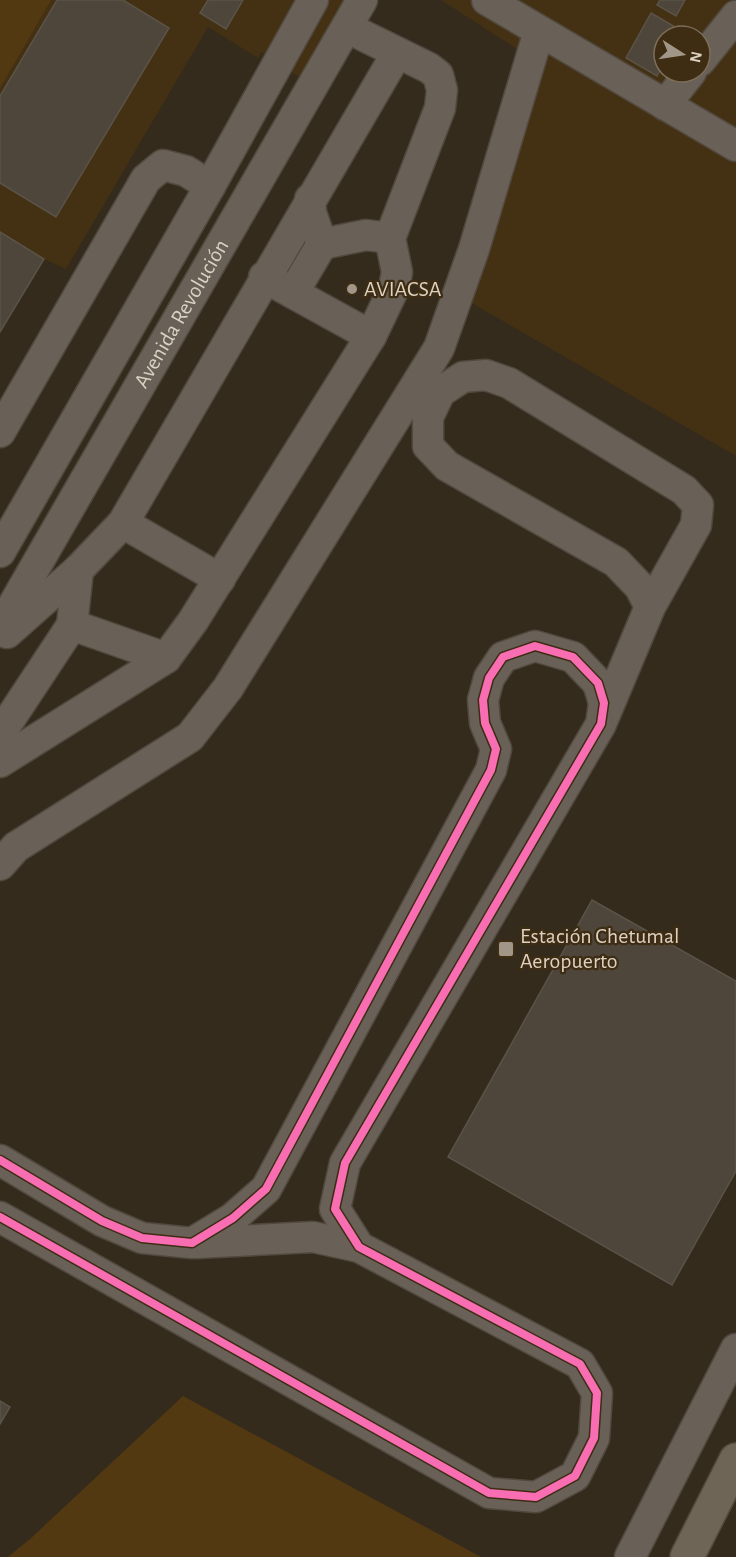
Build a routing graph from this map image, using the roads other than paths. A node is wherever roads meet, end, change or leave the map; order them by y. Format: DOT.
graph roads {
  1 [pos="313,0"];
  2 [pos="487,0"];
  3 [pos="355,12"];
  4 [pos="736,16"];
  5 [pos="539,31"];
  6 [pos="712,46"];
  7 [pos="397,53"];
  8 [pos="682,84"];
  9 [pos="665,105"];
  10 [pos="736,146"];
  11 [pos="210,186"];
  12 [pos="310,199"];
  13 [pos="390,238"];
  14 [pos="322,244"];
  15 [pos="264,277"];
  16 [pos="293,293"];
  17 [pos="371,336"];
  18 [pos="0,432"];
  19 [pos="123,523"];
  20 [pos="0,552"];
  21 [pos="78,570"];
  22 [pos="220,579"];
  23 [pos="650,607"];
  24 [pos="72,626"];
  25 [pos="0,628"];
  26 [pos="0,639"];
  27 [pos="166,658"];
  28 [pos="600,724"];
  29 [pos="0,734"];
  30 [pos="0,762"];
  31 [pos="0,865"];
  32 [pos="0,1160"];
  33 [pos="0,1217"];
  34 [pos="192,1243"];
  35 [pos="359,1247"];
  36 [pos="736,1349"];
  37 [pos="736,1460"];
  38 [pos="630,1557"];
  39 [pos="687,1557"];
  1 -- 11 [label="street, Avenida Revolución"];
  2 -- 5 [label="street"];
  3 -- 7 [label="street"];
  3 -- 25 [label="street, Avenida Revolución"];
  4 -- 6 [label="street"];
  5 -- 9 [label="street"];
  5 -- 31 [label="street"];
  7 -- 12 [label="street"];
  7 -- 13 [label="street"];
  8 -- 9 [label="street"];
  9 -- 10 [label="street"];
  11 -- 18 [label="street"];
  11 -- 20 [label="street, Avenida Revolución"];
  12 -- 14 [label="street"];
  12 -- 15 [label="street"];
  13 -- 14 [label="street"];
  13 -- 17 [label="street"];
  14 -- 16 [label="street"];
  15 -- 16 [label="street"];
  15 -- 19 [label="street"];
  16 -- 17 [label="street"];
  17 -- 22 [label="street"];
  19 -- 21 [label="street"];
  19 -- 22 [label="street"];
  21 -- 24 [label="street"];
  21 -- 26 [label="street"];
  22 -- 27 [label="street"];
  23 -- 23 [label="street"];
  23 -- 28 [label="street"];
  24 -- 27 [label="street"];
  24 -- 29 [label="street"];
  27 -- 30 [label="street"];
  28 -- 34 [label="street"];
  28 -- 35 [label="street"];
  32 -- 34 [label="street"];
  33 -- 35 [label="street"];
  34 -- 35 [label="street"];
  36 -- 38 [label="street"];
  37 -- 39 [label="main road"];
}
